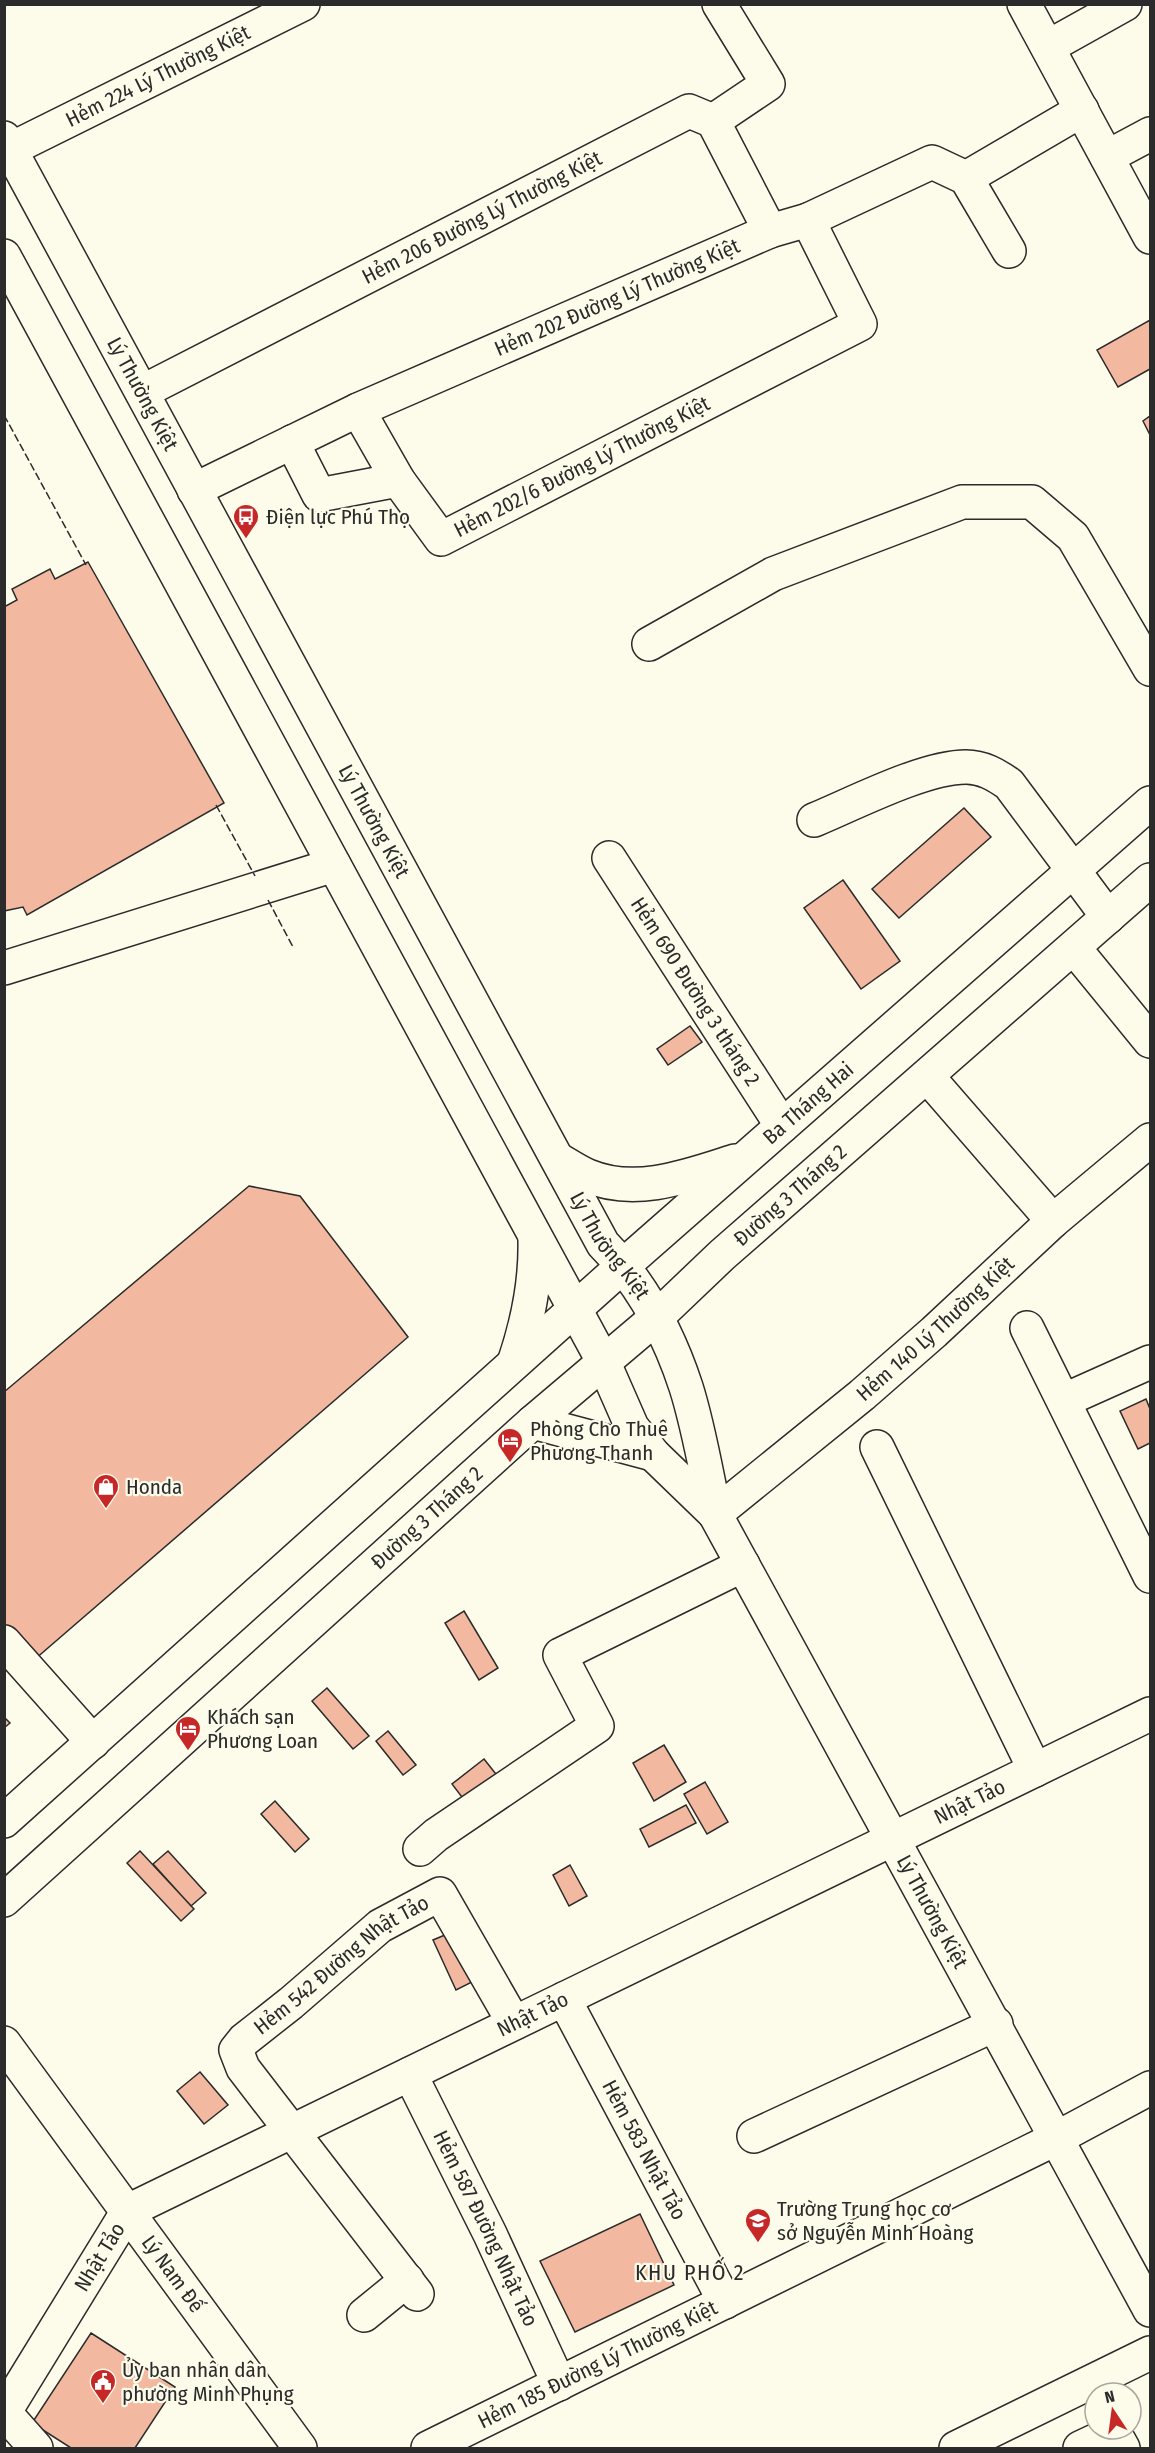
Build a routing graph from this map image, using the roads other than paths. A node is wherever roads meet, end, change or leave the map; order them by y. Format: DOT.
graph roads {
  1 [pos="303,4"];
  2 [pos="719,4"];
  3 [pos="1024,4"];
  4 [pos="1125,4"];
  5 [pos="1048,48"];
  6 [pos="1082,110"];
  7 [pos="713,121"];
  8 [pos="1150,134"];
  9 [pos="8,144"];
  10 [pos="1107,157"];
  11 [pos="966,178"];
  12 [pos="808,220"];
  13 [pos="770,231"];
  14 [pos="1150,237"];
  15 [pos="1009,251"];
  16 [pos="4,256"];
  17 [pos="142,392"];
  18 [pos="358,410"];
  19 [pos="292,442"];
  20 [pos="398,480"];
  21 [pos="194,490"];
  22 [pos="649,644"];
  23 [pos="1150,669"];
  24 [pos="1150,803"];
  25 [pos="814,820"];
  26 [pos="609,858"];
  27 [pos="334,865"];
  28 [pos="1074,870"];
  29 [pos="1150,880"];
  30 [pos="1108,917"];
  31 [pos="1074,948"];
  32 [pos="4,968"];
  33 [pos="1150,1041"];
  34 [pos="927,1076"];
  35 [pos="782,1126"];
  36 [pos="1150,1140"];
  37 [pos="748,1157"];
  38 [pos="559,1160"];
  39 [pos="1053,1221"];
  40 [pos="535,1236"];
  41 [pos="624,1265"];
  42 [pos="576,1310"];
  43 [pos="657,1317"];
  44 [pos="1027,1328"];
  45 [pos="603,1361"];
  46 [pos="1150,1362"];
  47 [pos="513,1365"];
  48 [pos="1065,1400"];
  49 [pos="533,1422"];
  50 [pos="877,1447"];
  51 [pos="653,1454"];
  52 [pos="716,1514"];
  53 [pos="743,1565"];
  54 [pos="1150,1576"];
  55 [pos="4,1642"];
  56 [pos="1150,1714"];
  57 [pos="93,1742"];
  58 [pos="1035,1770"];
  59 [pos="4,1821"];
  60 [pos="894,1838"];
  61 [pos="420,1849"];
  62 [pos="4,1900"];
  63 [pos="564,1999"];
  64 [pos="514,2023"];
  65 [pos="996,2024"];
  66 [pos="4,2043"];
  67 [pos="410,2074"];
  68 [pos="1150,2088"];
  69 [pos="292,2131"];
  70 [pos="754,2136"];
  71 [pos="1058,2138"];
  72 [pos="128,2211"];
  73 [pos="725,2302"];
  74 [pos="1150,2310"];
  75 [pos="364,2315"];
  76 [pos="1150,2353"];
  77 [pos="559,2384"];
  78 [pos="5,2413"];
  79 [pos="36,2448"];
  80 [pos="300,2448"];
  81 [pos="428,2448"];
  82 [pos="956,2448"];
  83 [pos="1080,2448"];
  84 [pos="1123,2448"];
  1 -- 9 [label="main road, Hẻm 224 Lý Thường Kiệt"];
  2 -- 7 [label="main road"];
  3 -- 5 [label="main road"];
  4 -- 5 [label="main road"];
  5 -- 6 [label="main road"];
  6 -- 10 [label="main road"];
  6 -- 11 [label="main road"];
  7 -- 13 [label="main road"];
  7 -- 17 [label="main road, Hẻm 206 Đường Lý Thường Kiệt"];
  8 -- 10 [label="main road"];
  9 -- 17 [label="main road, Lý Thường Kiệt"];
  10 -- 14 [label="main road"];
  11 -- 12 [label="main road, Hẻm 202 Đường Lý Thường Kiệt"];
  11 -- 15 [label="main road"];
  12 -- 13 [label="main road, Hẻm 202 Đường Lý Thường Kiệt"];
  12 -- 20 [label="main road, Hẻm 202/6 Đường Lý Thường Kiệt"];
  13 -- 18 [label="main road, Hẻm 202 Đường Lý Thường Kiệt"];
  16 -- 27 [label="main road, Lý Thường Kiệt"];
  17 -- 21 [label="main road, Lý Thường Kiệt"];
  18 -- 19 [label="main road, Hẻm 202 Đường Lý Thường Kiệt"];
  18 -- 20 [label="main road, Hẻm 202/6 Đường Lý Thường Kiệt"];
  19 -- 20 [label="main road"];
  19 -- 21 [label="main road, Hẻm 202 Đường Lý Thường Kiệt"];
  21 -- 38 [label="main road, Lý Thường Kiệt"];
  22 -- 23 [label="main road"];
  24 -- 28 [label="main road"];
  25 -- 28 [label="main road"];
  26 -- 35 [label="main road, Hẻm 690 Đường 3 tháng 2"];
  27 -- 32 [label="main road"];
  27 -- 40 [label="main road, Lý Thường Kiệt"];
  28 -- 30 [label="main road"];
  28 -- 35 [label="main road, Ba Tháng Hai"];
  29 -- 30 [label="main road, Đường 3 Tháng 2"];
  30 -- 31 [label="main road, Đường 3 Tháng 2"];
  31 -- 33 [label="main road"];
  31 -- 34 [label="main road, Đường 3 Tháng 2"];
  34 -- 39 [label="main road"];
  34 -- 43 [label="main road, Đường 3 Tháng 2"];
  35 -- 37 [label="main road, Ba Tháng Hai"];
  36 -- 39 [label="main road, Hẻm 140 Lý Thường Kiệt"];
  37 -- 38 [label="main road"];
  37 -- 41 [label="main road"];
  38 -- 41 [label="main road, Lý Thường Kiệt"];
  39 -- 52 [label="main road, Hẻm 140 Lý Thường Kiệt"];
  40 -- 42 [label="main road, Lý Thường Kiệt"];
  40 -- 47 [label="main road"];
  41 -- 42 [label="main road"];
  41 -- 43 [label="main road, Lý Thường Kiệt"];
  42 -- 45 [label="main road, Lý Thường Kiệt"];
  42 -- 47 [label="main road"];
  43 -- 45 [label="main road, Đường 3 Tháng 2"];
  43 -- 52 [label="main road, Lý Thường Kiệt"];
  44 -- 48 [label="main road"];
  45 -- 49 [label="main road, Đường 3 Tháng 2"];
  45 -- 51 [label="main road, Lý Thường Kiệt"];
  46 -- 48 [label="main road"];
  47 -- 57 [label="main road"];
  48 -- 54 [label="main road"];
  49 -- 51 [label="main road"];
  49 -- 62 [label="main road, Đường 3 Tháng 2"];
  50 -- 58 [label="main road"];
  51 -- 52 [label="main road, Lý Thường Kiệt"];
  52 -- 53 [label="main road, Lý Thường Kiệt"];
  53 -- 60 [label="main road, Lý Thường Kiệt"];
  53 -- 61 [label="main road"];
  55 -- 57 [label="main road"];
  56 -- 58 [label="main road, Nhật Tảo"];
  57 -- 59 [label="main road"];
  58 -- 60 [label="main road, Nhật Tảo"];
  60 -- 63 [label="main road, Nhật Tảo"];
  60 -- 65 [label="main road, Lý Thường Kiệt"];
  63 -- 64 [label="main road, Nhật Tảo"];
  63 -- 73 [label="main road, Hẻm 583 Nhật Tảo"];
  64 -- 67 [label="main road, Nhật Tảo"];
  64 -- 69 [label="main road, Hẻm 542 Đường Nhật Tảo"];
  65 -- 70 [label="main road"];
  65 -- 71 [label="main road, Lý Thường Kiệt"];
  66 -- 72 [label="main road, Lý Nam Đế"];
  67 -- 69 [label="main road, Nhật Tảo"];
  67 -- 77 [label="main road, Hẻm 587 Đường Nhật Tảo"];
  68 -- 71 [label="main road, Hẻm 185 Đường Lý Thường Kiệt"];
  69 -- 72 [label="main road, Nhật Tảo"];
  69 -- 75 [label="main road"];
  71 -- 73 [label="main road, Hẻm 185 Đường Lý Thường Kiệt"];
  71 -- 74 [label="main road, Lý Thường Kiệt"];
  72 -- 78 [label="main road, Nhật Tảo"];
  72 -- 80 [label="main road, Lý Nam Đế"];
  73 -- 77 [label="main road, Hẻm 185 Đường Lý Thường Kiệt"];
  76 -- 82 [label="main road"];
  77 -- 81 [label="main road, Hẻm 185 Đường Lý Thường Kiệt"];
  78 -- 79 [label="main road"];
  83 -- 84 [label="main road"];
}
